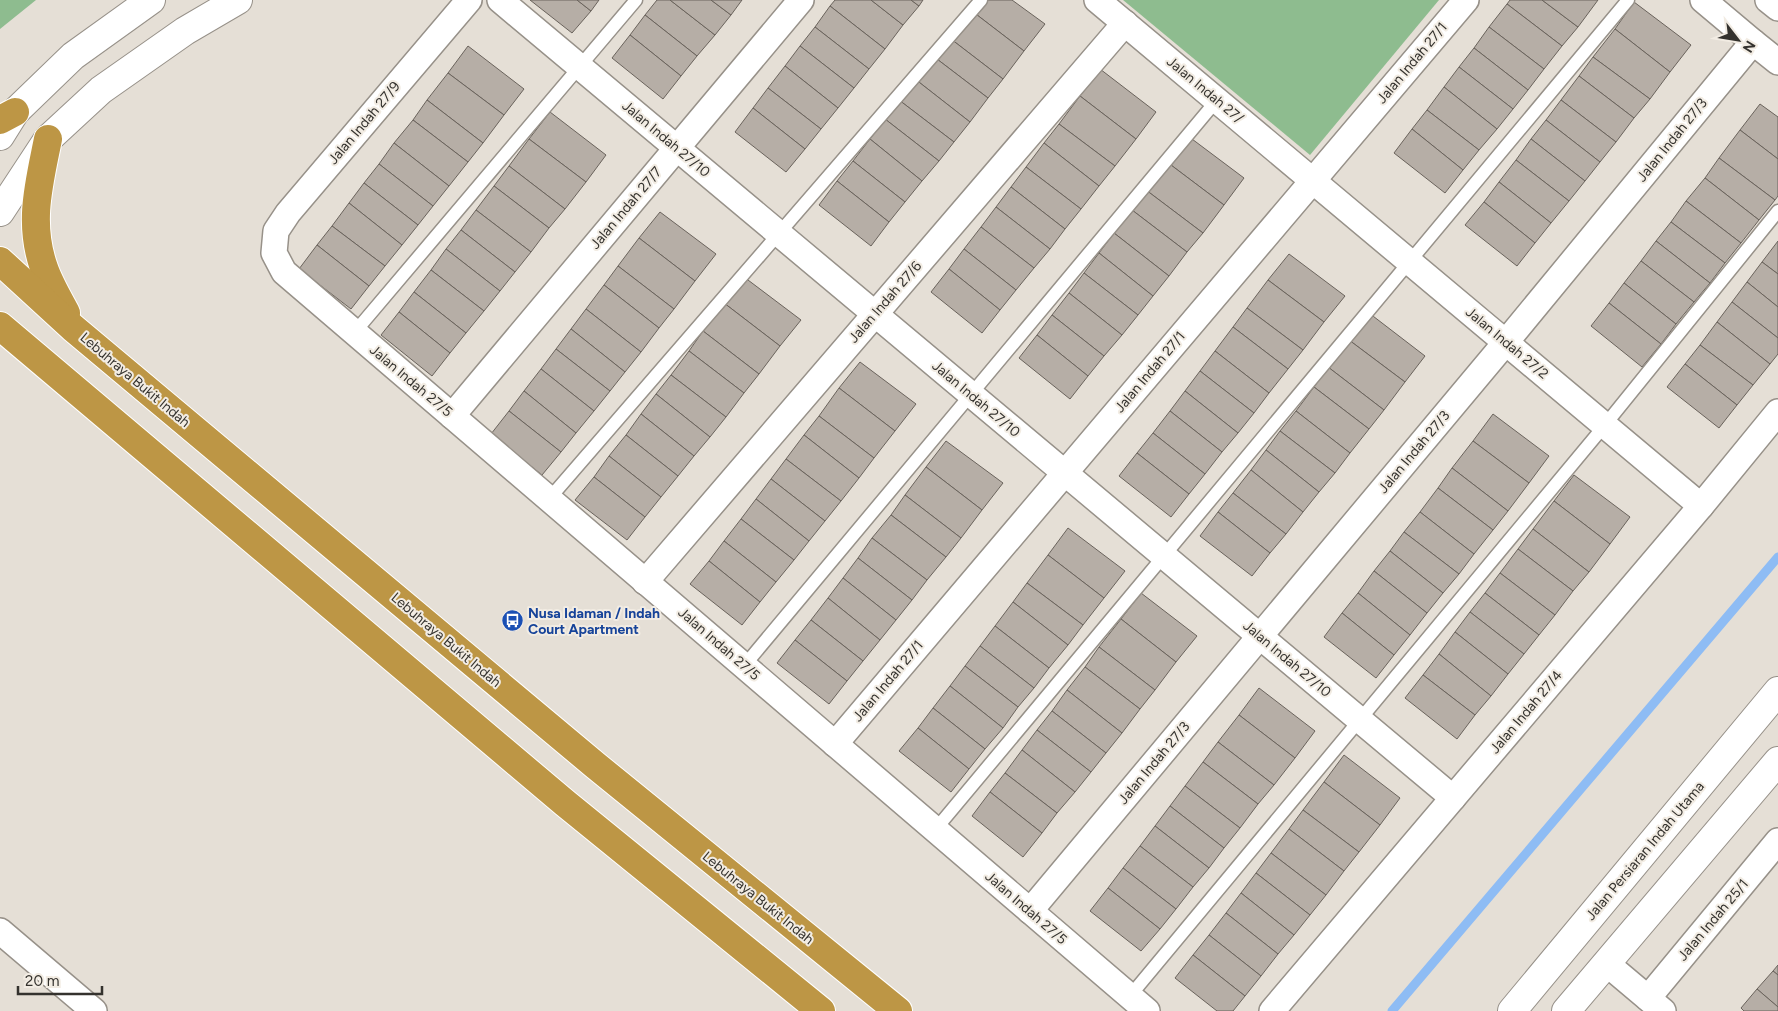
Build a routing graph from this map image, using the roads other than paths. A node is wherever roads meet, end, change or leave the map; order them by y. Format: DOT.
graph roads {
  1 [pos="150,0"];
  2 [pos="238,0"];
  3 [pos="469,0"];
  4 [pos="500,0"];
  5 [pos="636,0"];
  6 [pos="800,0"];
  7 [pos="981,0"];
  8 [pos="1097,0"];
  9 [pos="1466,0"];
  10 [pos="1628,0"];
  11 [pos="1703,0"];
  12 [pos="1768,0"];
  13 [pos="1778,8"];
  14 [pos="1125,23"];
  15 [pos="1753,42"];
  16 [pos="1778,62"];
  17 [pos="579,67"];
  18 [pos="1217,100"];
  19 [pos="8,116"];
  20 [pos="0,136"];
  21 [pos="48,139"];
  22 [pos="676,148"];
  23 [pos="1312,180"];
  24 [pos="1778,211"];
  25 [pos="0,212"];
  26 [pos="779,234"];
  27 [pos="274,253"];
  28 [pos="0,261"];
  29 [pos="1410,262"];
  30 [pos="875,314"];
  31 [pos="0,326"];
  32 [pos="73,328"];
  33 [pos="354,333"];
  34 [pos="1506,342"];
  35 [pos="971,394"];
  36 [pos="1778,412"];
  37 [pos="452,416"];
  38 [pos="1604,425"];
  39 [pos="1064,473"];
  40 [pos="549,499"];
  41 [pos="1701,506"];
  42 [pos="1164,556"];
  43 [pos="645,582"];
  44 [pos="1260,637"];
  45 [pos="744,666"];
  46 [pos="1778,691"];
  47 [pos="1359,720"];
  48 [pos="835,744"];
  49 [pos="1778,762"];
  50 [pos="1453,798"];
  51 [pos="935,830"];
  52 [pos="1778,841"];
  53 [pos="1030,911"];
  54 [pos="0,931"];
  55 [pos="1606,963"];
  56 [pos="1138,1004"];
  57 [pos="1655,1005"];
  58 [pos="94,1011"];
  59 [pos="821,1011"];
  60 [pos="898,1011"];
  61 [pos="1272,1011"];
  62 [pos="1512,1011"];
  63 [pos="1566,1011"];
  1 -- 19 [label="main road"];
  2 -- 21 [label="main road"];
  3 -- 27 [label="street, Jalan Indah 27/9"];
  4 -- 17 [label="street, Jalan Indah 27/10"];
  5 -- 17 [label="lane"];
  6 -- 22 [label="street, Jalan Indah 27/7"];
  7 -- 26 [label="lane"];
  8 -- 14 [label="street, Jalan Indah 27/"];
  9 -- 23 [label="street, Jalan Indah 27/1"];
  10 -- 29 [label="lane"];
  11 -- 15 [label="street"];
  12 -- 13 [label="street"];
  14 -- 18 [label="street, Jalan Indah 27/"];
  14 -- 30 [label="street, Jalan Indah 27/6"];
  15 -- 16 [label="street"];
  15 -- 34 [label="street, Jalan Indah 27/3"];
  17 -- 22 [label="street, Jalan Indah 27/10"];
  17 -- 33 [label="lane"];
  18 -- 23 [label="street, Jalan Indah 27/"];
  18 -- 35 [label="lane"];
  19 -- 20 [label="main road"];
  21 -- 25 [label="main road"];
  21 -- 32 [label="highway"];
  22 -- 26 [label="street, Jalan Indah 27/10"];
  22 -- 37 [label="street, Jalan Indah 27/7"];
  23 -- 29 [label="street, Jalan Indah 27/2"];
  23 -- 39 [label="street, Jalan Indah 27/1"];
  24 -- 38 [label="lane"];
  26 -- 30 [label="street, Jalan Indah 27/10"];
  26 -- 40 [label="lane"];
  27 -- 33 [label="street, Jalan Indah 27/5"];
  28 -- 32 [label="highway, Lebuhraya Bukit Indah"];
  29 -- 34 [label="street, Jalan Indah 27/2"];
  29 -- 42 [label="lane"];
  30 -- 35 [label="street, Jalan Indah 27/10"];
  30 -- 43 [label="street, Jalan Indah 27/6"];
  31 -- 59 [label="highway"];
  32 -- 60 [label="highway, Lebuhraya Bukit Indah"];
  33 -- 37 [label="street, Jalan Indah 27/5"];
  34 -- 38 [label="street, Jalan Indah 27/2"];
  34 -- 44 [label="street, Jalan Indah 27/3"];
  35 -- 39 [label="street, Jalan Indah 27/10"];
  35 -- 45 [label="lane"];
  36 -- 41 [label="street, Jalan Indah 27/4"];
  37 -- 40 [label="street, Jalan Indah 27/5"];
  38 -- 41 [label="street, Jalan Indah 27/2"];
  38 -- 47 [label="lane"];
  39 -- 42 [label="street, Jalan Indah 27/10"];
  39 -- 48 [label="street, Jalan Indah 27/1"];
  40 -- 43 [label="street, Jalan Indah 27/5"];
  41 -- 50 [label="street, Jalan Indah 27/4"];
  42 -- 44 [label="street, Jalan Indah 27/10"];
  42 -- 51 [label="lane"];
  43 -- 45 [label="street, Jalan Indah 27/5"];
  44 -- 47 [label="street, Jalan Indah 27/10"];
  44 -- 53 [label="street, Jalan Indah 27/3"];
  45 -- 48 [label="street, Jalan Indah 27/5"];
  46 -- 62 [label="main road, Jalan Persiaran Indah Utama"];
  47 -- 50 [label="street, Jalan Indah 27/10"];
  47 -- 56 [label="lane"];
  48 -- 51 [label="street, Jalan Indah 27/5"];
  49 -- 55 [label="main road"];
  50 -- 61 [label="street, Jalan Indah 27/4"];
  51 -- 53 [label="street, Jalan Indah 27/5"];
  52 -- 57 [label="street, Jalan Indah 25/1"];
  53 -- 56 [label="street, Jalan Indah 27/5"];
  54 -- 58 [label="street"];
  55 -- 57 [label="street"];
  55 -- 63 [label="main road"];
}
